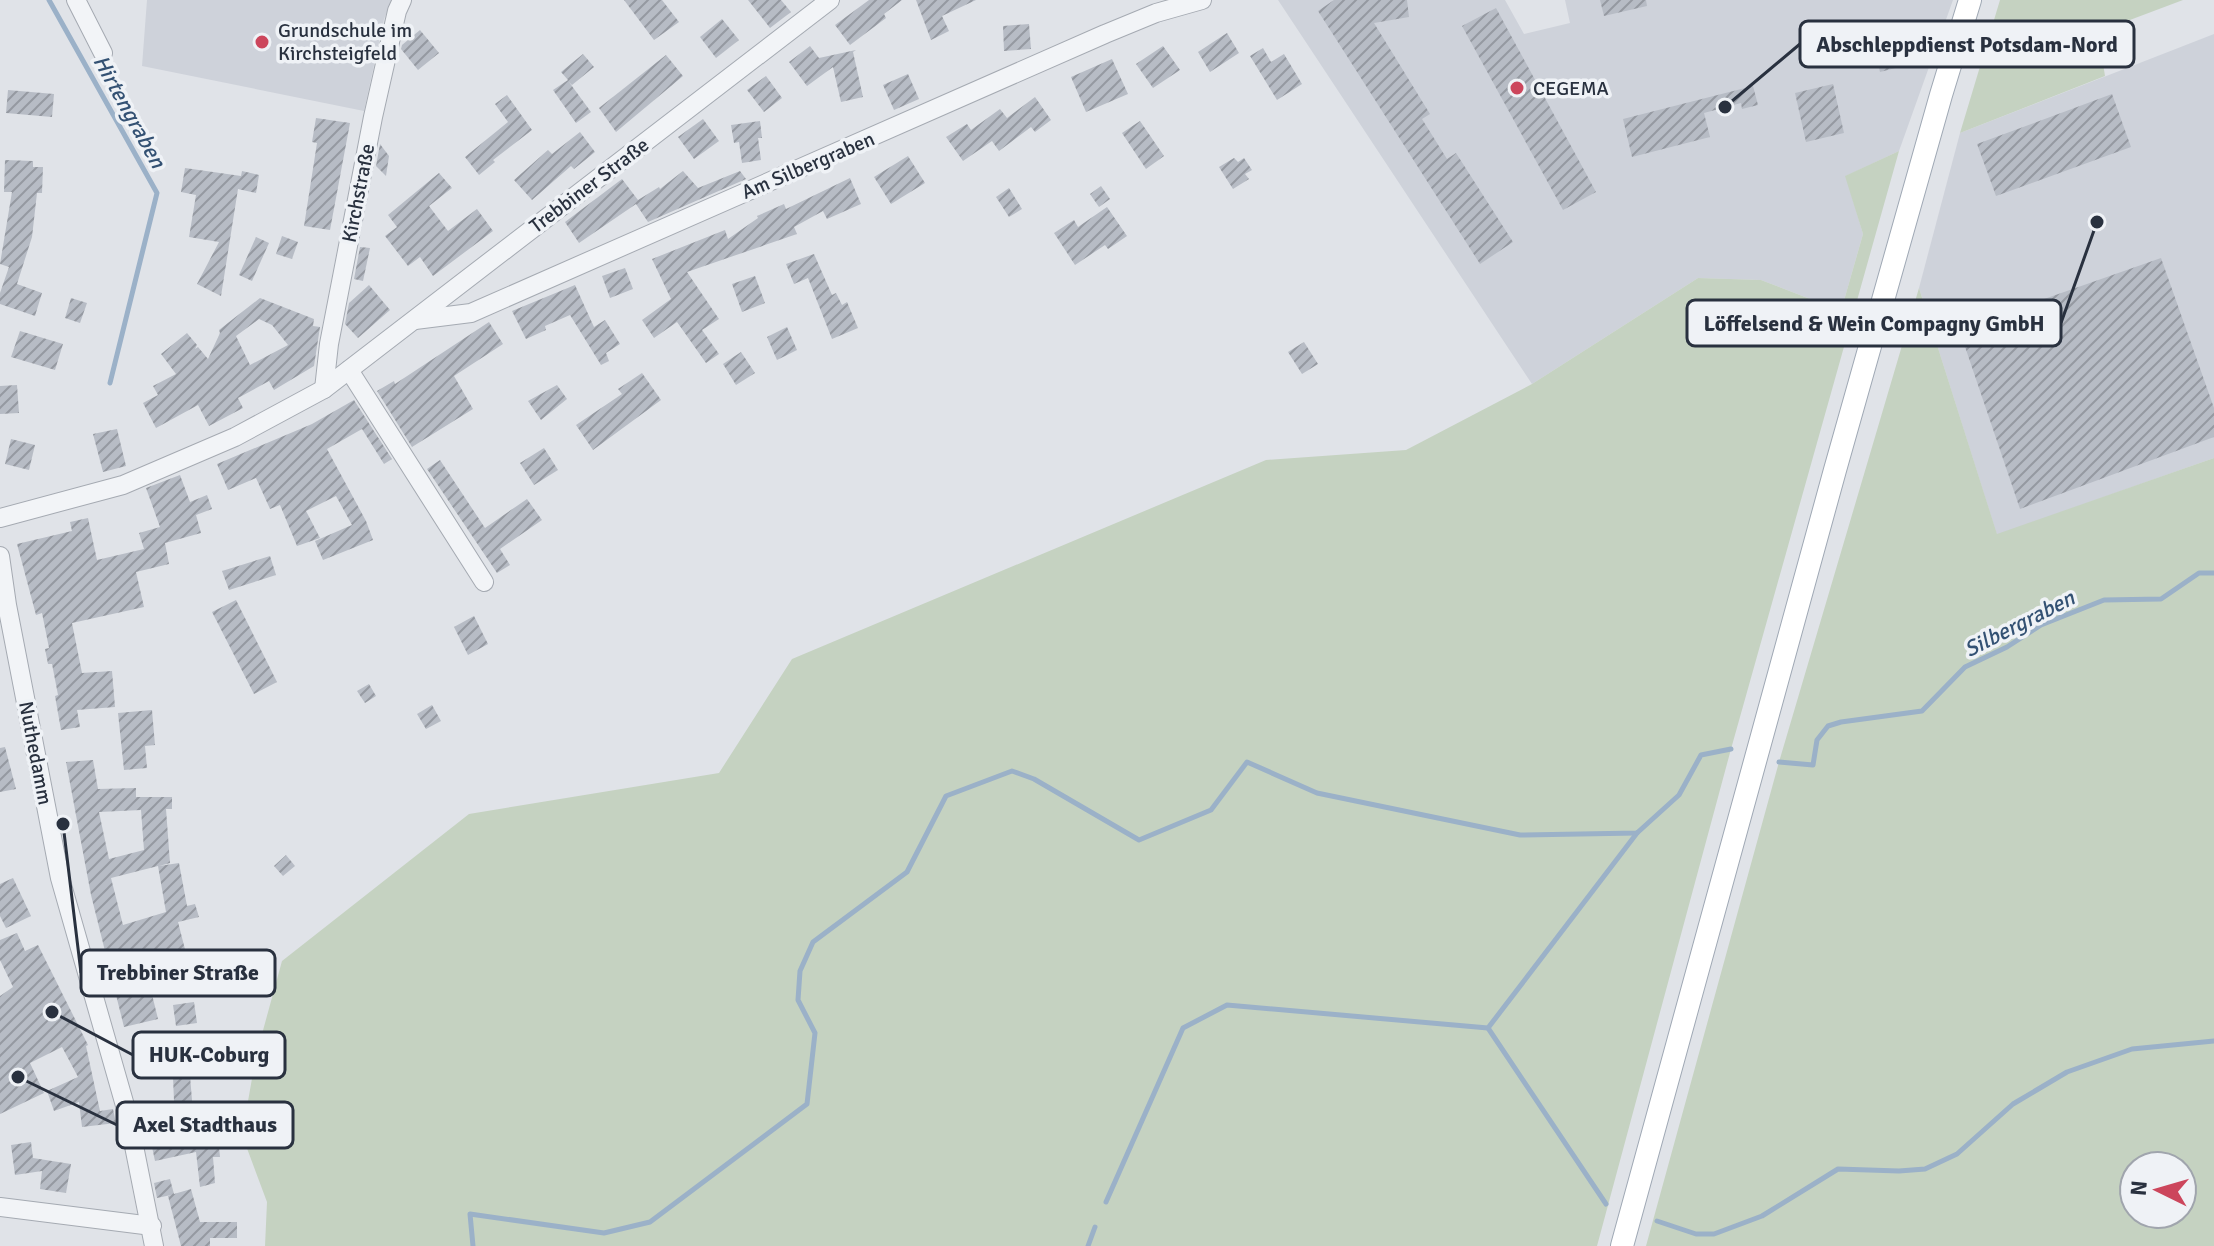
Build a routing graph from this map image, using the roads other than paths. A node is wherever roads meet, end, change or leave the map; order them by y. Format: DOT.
graph roads {
  1 [pos="76,0"];
  2 [pos="402,0"];
  3 [pos="830,0"];
  4 [pos="1202,0"];
  5 [pos="1970,0"];
  6 [pos="103,53"];
  7 [pos="413,320"];
  8 [pos="349,370"];
  9 [pos="324,389"];
  10 [pos="0,518"];
  11 [pos="0,556"];
  12 [pos="484,582"];
  13 [pos="0,1207"];
  14 [pos="152,1226"];
  15 [pos="154,1246"];
  16 [pos="1622,1246"];
  1 -- 6 [label="street"];
  2 -- 9 [label="street, Kirchstraße"];
  3 -- 7 [label="street, Trebbiner Straße"];
  4 -- 7 [label="street, Am Silbergraben"];
  5 -- 16 [label="main road"];
  7 -- 8 [label="street, Trebbiner Straße"];
  8 -- 9 [label="street, Trebbiner Straße"];
  8 -- 12 [label="street"];
  9 -- 10 [label="street, Trebbiner Straße"];
  11 -- 14 [label="street, Nuthedamm"];
  13 -- 14 [label="street"];
  14 -- 15 [label="street, Nuthedamm"];
}
